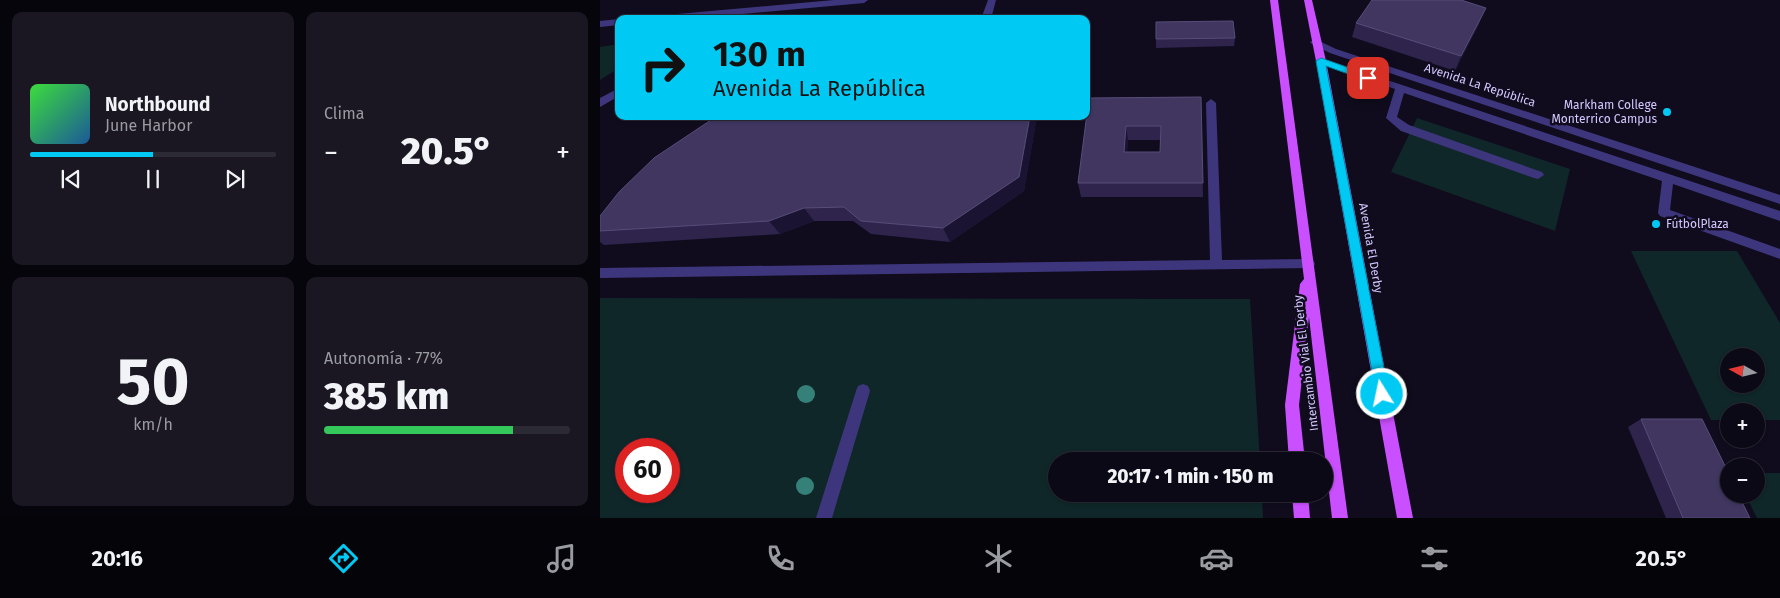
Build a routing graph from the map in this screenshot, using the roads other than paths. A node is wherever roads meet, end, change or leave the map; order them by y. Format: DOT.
graph roads {
  1 [pos="864,0"];
  2 [pos="992,0"];
  3 [pos="1274,0"];
  4 [pos="1308,0"];
  5 [pos="846,1"];
  6 [pos="740,11"];
  7 [pos="698,15"];
  8 [pos="734,15"];
  9 [pos="987,15"];
  10 [pos="615,22"];
  11 [pos="600,24"];
  12 [pos="1315,42"];
  13 [pos="1321,61"];
  14 [pos="1400,88"];
  15 [pos="615,94"];
  16 [pos="600,103"];
  17 [pos="1211,103"];
  18 [pos="1538,175"];
  19 [pos="1668,179"];
  20 [pos="1780,200"];
  21 [pos="1780,216"];
  22 [pos="1780,254"];
  23 [pos="1309,264"];
  24 [pos="1216,265"];
  25 [pos="600,273"];
  26 [pos="863,391"];
  27 [pos="1296,452"];
  28 [pos="1301,502"];
  29 [pos="824,518"];
  30 [pos="1302,518"];
  31 [pos="1340,518"];
  32 [pos="1404,518"];
  1 -- 5 [label="street"];
  2 -- 9 [label="street"];
  3 -- 23 [label="main road"];
  4 -- 12 [label="main road, Avenida El Derby"];
  5 -- 6 [label="street"];
  6 -- 7 [label="street"];
  6 -- 8 [label="street"];
  10 -- 11 [label="street"];
  12 -- 13 [label="main road, Avenida El Derby"];
  12 -- 20 [label="street, Avenida La República"];
  13 -- 14 [label="street"];
  13 -- 32 [label="main road, Avenida El Derby"];
  14 -- 18 [label="street"];
  14 -- 19 [label="street"];
  15 -- 16 [label="street"];
  17 -- 24 [label="street"];
  19 -- 21 [label="street"];
  19 -- 22 [label="street"];
  23 -- 24 [label="street"];
  23 -- 27 [label="main road"];
  23 -- 31 [label="main road, Intercambio Vial El Derby"];
  24 -- 25 [label="street"];
  26 -- 29 [label="street"];
  28 -- 30 [label="main road"];
}
